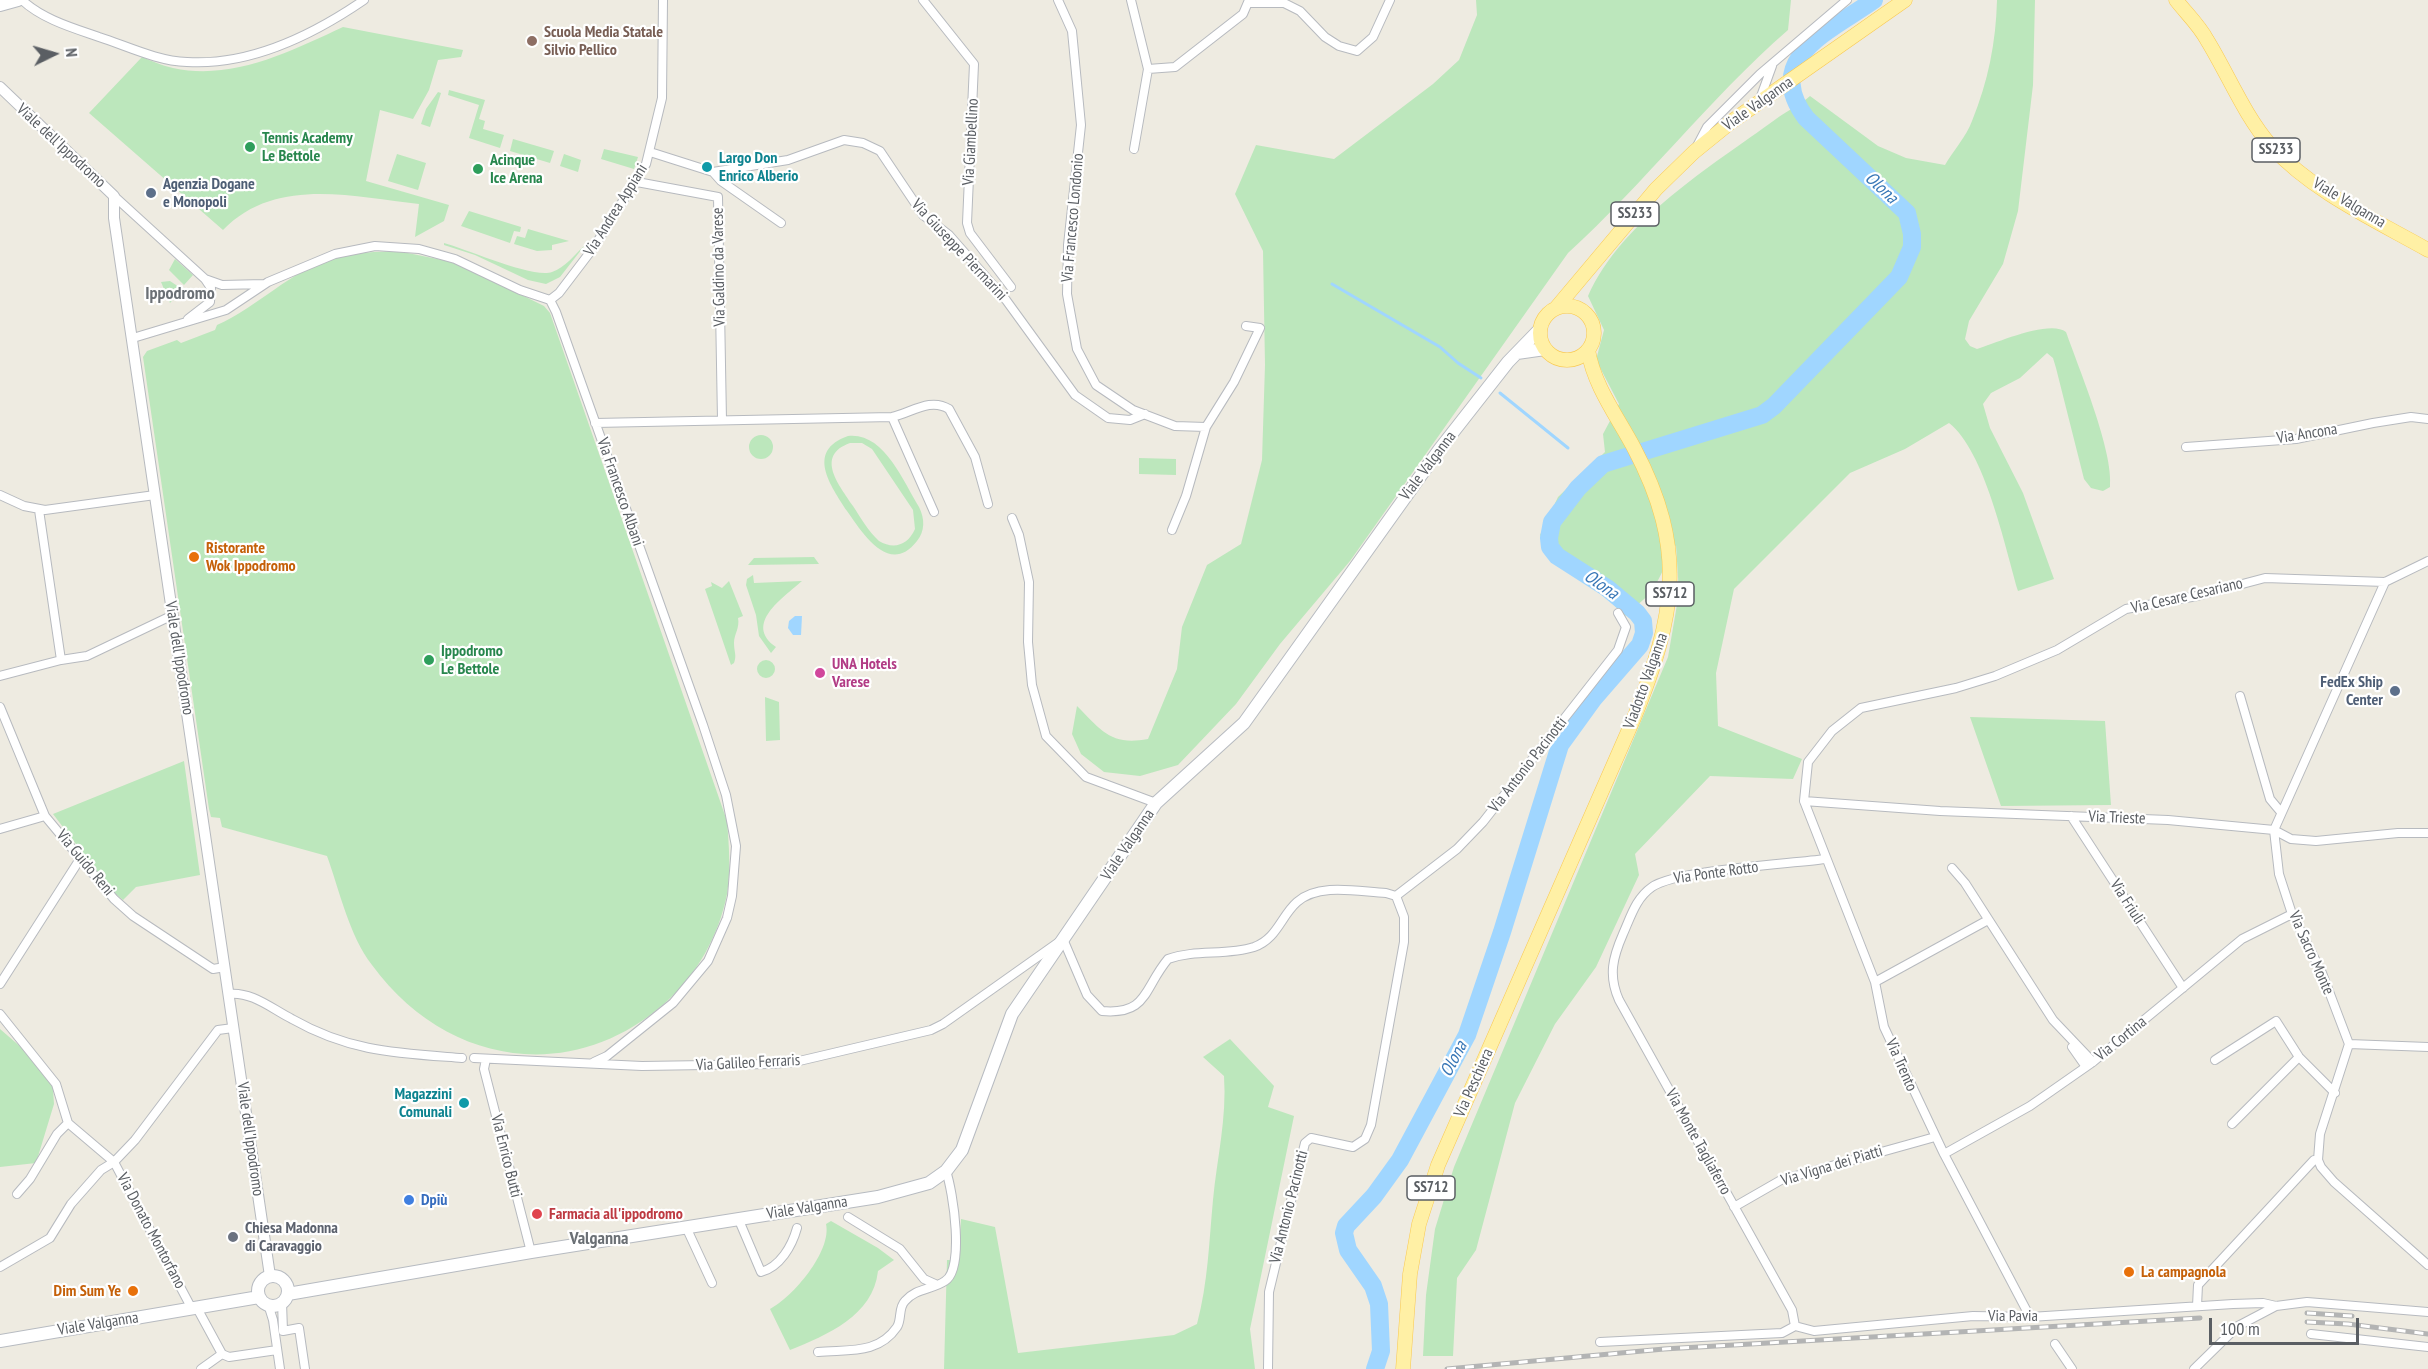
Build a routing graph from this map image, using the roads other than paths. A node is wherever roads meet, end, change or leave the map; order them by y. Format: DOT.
graph roads {
  1 [pos="20,0"];
  2 [pos="364,0"];
  3 [pos="663,0"];
  4 [pos="923,0"];
  5 [pos="1058,0"];
  6 [pos="1131,0"];
  7 [pos="1390,0"];
  8 [pos="1847,0"];
  9 [pos="1905,0"];
  10 [pos="2175,0"];
  11 [pos="1249,2"];
  12 [pos="0,4"];
  13 [pos="1773,64"];
  14 [pos="1148,69"];
  15 [pos="0,87"];
  16 [pos="1757,104"];
  17 [pos="1134,149"];
  18 [pos="650,152"];
  19 [pos="1694,152"];
  20 [pos="713,172"];
  21 [pos="637,182"];
  22 [pos="114,196"];
  23 [pos="781,224"];
  24 [pos="2428,250"];
  25 [pos="205,279"];
  26 [pos="1579,279"];
  27 [pos="264,284"];
  28 [pos="1011,287"];
  29 [pos="550,300"];
  30 [pos="1556,308"];
  31 [pos="1580,310"];
  32 [pos="185,321"];
  33 [pos="1246,326"];
  34 [pos="1540,329"];
  35 [pos="133,338"];
  36 [pos="1545,349"];
  37 [pos="1588,350"];
  38 [pos="1516,354"];
  39 [pos="1571,360"];
  40 [pos="1596,381"];
  41 [pos="1145,414"];
  42 [pos="892,417"];
  43 [pos="2428,419"];
  44 [pos="722,420"];
  45 [pos="595,423"];
  46 [pos="1206,427"];
  47 [pos="2186,447"];
  48 [pos="0,495"];
  49 [pos="154,495"];
  50 [pos="988,504"];
  51 [pos="39,510"];
  52 [pos="934,512"];
  53 [pos="1012,518"];
  54 [pos="1172,530"];
  55 [pos="2428,561"];
  56 [pos="2385,582"];
  57 [pos="1618,613"];
  58 [pos="172,615"];
  59 [pos="61,660"];
  60 [pos="0,676"];
  61 [pos="2240,696"];
  62 [pos="0,707"];
  63 [pos="1804,801"];
  64 [pos="1156,803"];
  65 [pos="1594,810"];
  66 [pos="2280,811"];
  67 [pos="45,816"];
  68 [pos="2071,816"];
  69 [pos="0,829"];
  70 [pos="2274,830"];
  71 [pos="2428,833"];
  72 [pos="80,859"];
  73 [pos="1825,859"];
  74 [pos="1952,868"];
  75 [pos="1396,897"];
  76 [pos="2292,914"];
  77 [pos="1988,920"];
  78 [pos="1063,939"];
  79 [pos="1614,955"];
  80 [pos="225,967"];
  81 [pos="1875,982"];
  82 [pos="0,984"];
  83 [pos="2183,988"];
  84 [pos="228,994"];
  85 [pos="0,1014"];
  86 [pos="233,1028"];
  87 [pos="623,1043"];
  88 [pos="2349,1044"];
  89 [pos="2428,1047"];
  90 [pos="2299,1057"];
  91 [pos="462,1058"];
  92 [pos="474,1058"];
  93 [pos="486,1059"];
  94 [pos="2215,1060"];
  95 [pos="591,1064"];
  96 [pos="626,1065"];
  97 [pos="2089,1065"];
  98 [pos="2335,1093"];
  99 [pos="68,1123"];
  100 [pos="2232,1124"];
  101 [pos="1935,1137"];
  102 [pos="1944,1154"];
  103 [pos="2318,1160"];
  104 [pos="114,1162"];
  105 [pos="946,1171"];
  106 [pos="16,1194"];
  107 [pos="1734,1208"];
  108 [pos="848,1217"];
  109 [pos="738,1218"];
  110 [pos="686,1227"];
  111 [pos="796,1228"];
  112 [pos="531,1252"];
  113 [pos="2428,1266"];
  114 [pos="0,1267"];
  115 [pos="270,1276"];
  116 [pos="712,1283"];
  117 [pos="938,1285"];
  118 [pos="285,1298"];
  119 [pos="263,1301"];
  120 [pos="2197,1306"];
  121 [pos="2276,1306"];
  122 [pos="195,1309"];
  123 [pos="2428,1312"];
  124 [pos="2030,1317"];
  125 [pos="1795,1326"];
  126 [pos="279,1331"];
  127 [pos="2311,1334"];
  128 [pos="0,1341"];
  129 [pos="1600,1342"];
  130 [pos="2055,1344"];
  131 [pos="2428,1347"];
  132 [pos="277,1350"];
  133 [pos="818,1352"];
  134 [pos="222,1354"];
  135 [pos="201,1369"];
  136 [pos="280,1369"];
  137 [pos="305,1369"];
  138 [pos="1268,1369"];
  139 [pos="1403,1369"];
  140 [pos="2072,1369"];
  141 [pos="2194,1369"];
  1 -- 2 [label="street"];
  1 -- 12 [label="main road"];
  3 -- 18 [label="street, Via Andrea Appiani"];
  4 -- 28 [label="street, Via Giambellino"];
  5 -- 41 [label="street, Via Francesco Londonio"];
  6 -- 14 [label="street"];
  7 -- 11 [label="street"];
  8 -- 13 [label="street"];
  9 -- 16 [label="main road, Viale Valganna / SS233"];
  10 -- 24 [label="main road, Viale Valganna / SS233"];
  11 -- 14 [label="street"];
  13 -- 16 [label="street"];
  13 -- 19 [label="street"];
  14 -- 17 [label="street"];
  15 -- 22 [label="street, Viale dell'Ippodromo"];
  16 -- 19 [label="main road, Viale Valganna / SS233"];
  18 -- 20 [label="street, Via Giuseppe Piermarini"];
  18 -- 21 [label="street, Via Andrea Appiani"];
  19 -- 26 [label="main road, Viale Valganna / SS233"];
  20 -- 23 [label="street, Via Giuseppe Piermarini"];
  20 -- 41 [label="street, Via Giuseppe Piermarini"];
  21 -- 29 [label="street, Via Andrea Appiani"];
  21 -- 44 [label="street, Via Galdino da Varese"];
  22 -- 25 [label="street"];
  22 -- 35 [label="street, Viale dell'Ippodromo"];
  25 -- 27 [label="street"];
  25 -- 32 [label="street"];
  26 -- 30 [label="main road, Viale Valganna / SS233"];
  26 -- 31 [label="main road"];
  27 -- 29 [label="street"];
  27 -- 32 [label="street"];
  29 -- 45 [label="street, Via Francesco Albani"];
  30 -- 31 [label="main road"];
  30 -- 34 [label="main road"];
  31 -- 37 [label="main road"];
  32 -- 35 [label="street"];
  33 -- 46 [label="street"];
  34 -- 36 [label="main road"];
  34 -- 38 [label="main road, Viale Valganna"];
  35 -- 49 [label="street, Viale dell'Ippodromo"];
  36 -- 38 [label="main road"];
  36 -- 39 [label="main road"];
  37 -- 39 [label="main road"];
  37 -- 40 [label="main road, SS712"];
  38 -- 64 [label="main road, Viale Valganna"];
  39 -- 40 [label="main road, SS712"];
  40 -- 65 [label="main road, Viadotto Valganna / SS712"];
  41 -- 46 [label="street, Via Francesco Londonio"];
  42 -- 44 [label="street"];
  42 -- 50 [label="street"];
  42 -- 52 [label="street"];
  43 -- 47 [label="street, Via Ancona"];
  44 -- 45 [label="street"];
  45 -- 87 [label="street, Via Francesco Albani"];
  46 -- 54 [label="street"];
  48 -- 51 [label="street"];
  49 -- 51 [label="street"];
  49 -- 58 [label="street, Viale dell'Ippodromo"];
  51 -- 59 [label="street"];
  53 -- 64 [label="street"];
  55 -- 56 [label="street, Via Cesare Cesariano"];
  56 -- 63 [label="street, Via Cesare Cesariano"];
  56 -- 66 [label="street, Via Sacro Monte"];
  57 -- 75 [label="street, Via Antonio Pacinotti"];
  58 -- 59 [label="street"];
  58 -- 80 [label="street, Viale dell'Ippodromo"];
  59 -- 60 [label="street"];
  61 -- 66 [label="street"];
  62 -- 67 [label="street, Via Guido Reni"];
  63 -- 68 [label="street, Via Trieste"];
  63 -- 73 [label="street, Via Trento"];
  64 -- 78 [label="main road, Viale Valganna"];
  65 -- 139 [label="main road, Via Peschiera / SS712"];
  66 -- 70 [label="street, Via Sacro Monte"];
  67 -- 69 [label="street"];
  67 -- 72 [label="street, Via Guido Reni"];
  68 -- 70 [label="street, Via Trieste"];
  68 -- 83 [label="street, Via Friuli"];
  70 -- 71 [label="street, Via Trieste"];
  70 -- 76 [label="street, Via Sacro Monte"];
  72 -- 80 [label="street, Via Guido Reni"];
  72 -- 82 [label="street"];
  73 -- 79 [label="street, Via Ponte Rotto"];
  73 -- 81 [label="street, Via Trento"];
  74 -- 77 [label="street"];
  75 -- 78 [label="street"];
  75 -- 138 [label="street, Via Antonio Pacinotti"];
  76 -- 83 [label="street, Via Cortina"];
  76 -- 88 [label="street, Via Sacro Monte"];
  77 -- 81 [label="street"];
  77 -- 97 [label="street"];
  78 -- 96 [label="street, Via Galileo Ferraris"];
  78 -- 105 [label="main road, Viale Valganna"];
  79 -- 107 [label="street, Via Monte Tagliaferro"];
  80 -- 84 [label="street, Viale dell'Ippodromo"];
  81 -- 101 [label="street, Via Trento"];
  83 -- 97 [label="street, Via Cortina"];
  84 -- 86 [label="street, Viale dell'Ippodromo"];
  84 -- 91 [label="street"];
  85 -- 99 [label="street"];
  86 -- 104 [label="street"];
  86 -- 115 [label="street, Viale dell'Ippodromo"];
  87 -- 95 [label="street, Via Francesco Albani"];
  87 -- 96 [label="street"];
  88 -- 89 [label="street"];
  88 -- 98 [label="street"];
  90 -- 94 [label="street"];
  90 -- 98 [label="street"];
  90 -- 100 [label="street"];
  92 -- 93 [label="street, Via Galileo Ferraris"];
  93 -- 95 [label="street, Via Galileo Ferraris"];
  93 -- 112 [label="street, Via Enrico Butti"];
  95 -- 96 [label="street, Via Galileo Ferraris"];
  97 -- 102 [label="street, Via Cortina"];
  98 -- 103 [label="street"];
  99 -- 104 [label="street, Via Donato Montorfano"];
  99 -- 106 [label="street"];
  101 -- 102 [label="street, Via Trento"];
  101 -- 107 [label="street, Via Vigna dei Piatti"];
  102 -- 124 [label="street, Via Trento"];
  103 -- 113 [label="street"];
  103 -- 120 [label="street"];
  104 -- 114 [label="street"];
  104 -- 122 [label="street, Via Donato Montorfano"];
  105 -- 109 [label="main road, Viale Valganna"];
  105 -- 117 [label="street"];
  107 -- 125 [label="street, Via Monte Tagliaferro"];
  108 -- 117 [label="street"];
  109 -- 110 [label="main road, Viale Valganna"];
  109 -- 111 [label="street, Viale Valganna"];
  110 -- 112 [label="main road, Viale Valganna"];
  110 -- 116 [label="street"];
  112 -- 118 [label="main road, Viale Valganna"];
  115 -- 118 [label="main road"];
  115 -- 119 [label="main road"];
  117 -- 133 [label="street"];
  118 -- 119 [label="main road"];
  118 -- 126 [label="street"];
  119 -- 122 [label="main road, Viale Valganna"];
  119 -- 126 [label="street"];
  120 -- 121 [label="street, Via Pavia"];
  120 -- 124 [label="street, Via Pavia"];
  121 -- 123 [label="street, Via Pavia"];
  121 -- 141 [label="street"];
  122 -- 128 [label="main road, Viale Valganna"];
  122 -- 134 [label="street"];
  124 -- 125 [label="street, Via Pavia"];
  125 -- 129 [label="street, Via Pavia"];
  126 -- 132 [label="street"];
  126 -- 137 [label="street"];
  127 -- 131 [label="street"];
  130 -- 140 [label="street"];
  132 -- 134 [label="street"];
  132 -- 136 [label="street"];
  134 -- 135 [label="street"];
}
